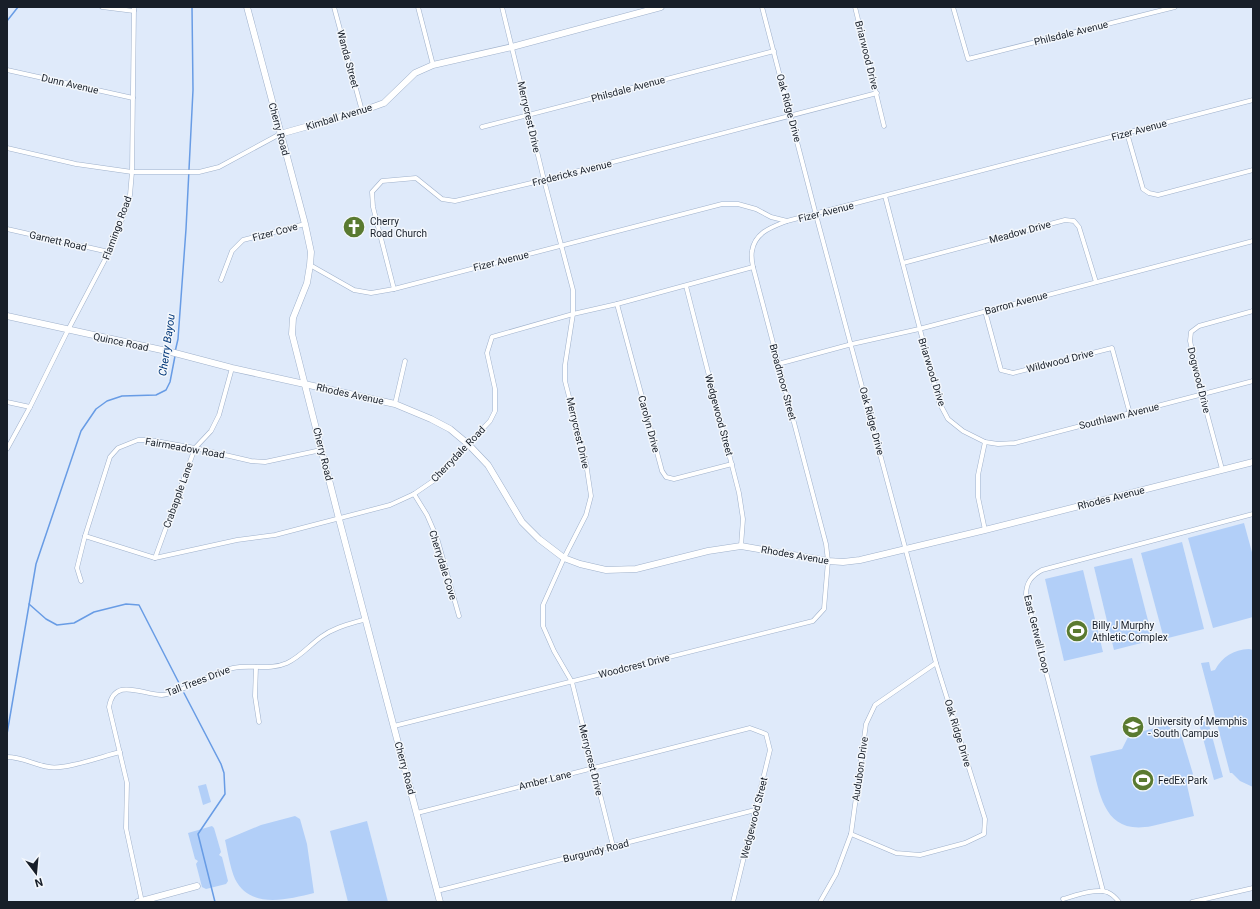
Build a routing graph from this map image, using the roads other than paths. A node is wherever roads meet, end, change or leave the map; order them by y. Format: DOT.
graph roads {
  1 [pos="102,7"];
  2 [pos="247,7"];
  3 [pos="334,7"];
  4 [pos="418,7"];
  5 [pos="502,7"];
  6 [pos="661,7"];
  7 [pos="762,7"];
  8 [pos="855,7"];
  9 [pos="953,7"];
  10 [pos="1175,7"];
  11 [pos="134,9"];
  12 [pos="512,46"];
  13 [pos="774,51"];
  14 [pos="433,65"];
  15 [pos="7,70"];
  16 [pos="877,93"];
  17 [pos="133,98"];
  18 [pos="1253,100"];
  19 [pos="362,112"];
  20 [pos="529,115"];
  21 [pos="792,116"];
  22 [pos="884,126"];
  23 [pos="482,127"];
  24 [pos="1127,133"];
  25 [pos="280,134"];
  26 [pos="7,148"];
  27 [pos="1253,170"];
  28 [pos="132,172"];
  29 [pos="544,180"];
  30 [pos="885,196"];
  31 [pos="816,214"];
  32 [pos="787,221"];
  33 [pos="305,224"];
  34 [pos="7,229"];
  35 [pos="1253,241"];
  36 [pos="561,246"];
  37 [pos="109,252"];
  38 [pos="903,263"];
  39 [pos="310,265"];
  40 [pos="753,267"];
  41 [pos="221,280"];
  42 [pos="1096,282"];
  43 [pos="686,286"];
  44 [pos="394,289"];
  45 [pos="617,304"];
  46 [pos="985,311"];
  47 [pos="1253,311"];
  48 [pos="573,314"];
  49 [pos="7,316"];
  50 [pos="919,329"];
  51 [pos="68,330"];
  52 [pos="852,344"];
  53 [pos="405,361"];
  54 [pos="778,364"];
  55 [pos="232,368"];
  56 [pos="1253,381"];
  57 [pos="305,384"];
  58 [pos="1202,395"];
  59 [pos="7,402"];
  60 [pos="395,404"];
  61 [pos="30,407"];
  62 [pos="1130,414"];
  63 [pos="985,442"];
  64 [pos="468,444"];
  65 [pos="195,448"];
  66 [pos="7,449"];
  67 [pos="321,450"];
  68 [pos="1253,462"];
  69 [pos="732,464"];
  70 [pos="1222,469"];
  71 [pos="414,494"];
  72 [pos="1253,514"];
  73 [pos="339,518"];
  74 [pos="985,530"];
  75 [pos="85,536"];
  76 [pos="741,546"];
  77 [pos="906,548"];
  78 [pos="155,558"];
  79 [pos="564,558"];
  80 [pos="828,562"];
  81 [pos="81,581"];
  82 [pos="458,616"];
  83 [pos="366,619"];
  84 [pos="936,663"];
  85 [pos="256,667"];
  86 [pos="572,682"];
  87 [pos="259,722"];
  88 [pos="394,726"];
  89 [pos="766,734"];
  90 [pos="120,752"];
  91 [pos="7,757"];
  92 [pos="593,768"];
  93 [pos="755,810"];
  94 [pos="417,813"];
  95 [pos="851,834"];
  96 [pos="613,846"];
  97 [pos="197,886"];
  98 [pos="1253,888"];
  99 [pos="437,891"];
  100 [pos="1103,891"];
  101 [pos="1063,899"];
  102 [pos="141,902"];
  103 [pos="440,902"];
  104 [pos="733,902"];
  105 [pos="820,902"];
  106 [pos="1119,902"];
  107 [pos="1192,902"];
  1 -- 11 [label="street"];
  2 -- 25 [label="main road, Cherry Road"];
  3 -- 19 [label="street, Wanda Street"];
  4 -- 14 [label="street"];
  5 -- 12 [label="street, Merrycrest Drive"];
  6 -- 12 [label="main road, Kimball Avenue"];
  7 -- 13 [label="street, Oak Ridge Drive"];
  8 -- 16 [label="street, Briarwood Drive"];
  9 -- 10 [label="street, Philsdale Avenue"];
  11 -- 17 [label="street, Flamingo Road"];
  12 -- 14 [label="main road, Kimball Avenue"];
  12 -- 20 [label="street, Merrycrest Drive"];
  13 -- 20 [label="street, Philsdale Avenue"];
  13 -- 21 [label="street, Oak Ridge Drive"];
  14 -- 19 [label="main road, Kimball Avenue"];
  15 -- 17 [label="street, Dunn Avenue"];
  16 -- 21 [label="street, Fredericks Avenue"];
  16 -- 22 [label="street, Briarwood Drive"];
  17 -- 28 [label="street, Flamingo Road"];
  18 -- 24 [label="street, Fizer Avenue"];
  19 -- 25 [label="main road, Kimball Avenue"];
  20 -- 23 [label="street, Philsdale Avenue"];
  20 -- 29 [label="street, Merrycrest Drive"];
  21 -- 29 [label="street, Fredericks Avenue"];
  21 -- 31 [label="street, Oak Ridge Drive"];
  24 -- 27 [label="street"];
  24 -- 30 [label="street, Fizer Avenue"];
  25 -- 28 [label="street, Kimball Avenue"];
  25 -- 33 [label="main road, Cherry Road"];
  26 -- 28 [label="street, Kimball Avenue"];
  28 -- 37 [label="street, Flamingo Road"];
  29 -- 36 [label="street, Merrycrest Drive"];
  29 -- 44 [label="street, Fredericks Avenue"];
  30 -- 31 [label="street, Fizer Avenue"];
  30 -- 38 [label="street, Briarwood Drive"];
  31 -- 32 [label="street, Fizer Avenue"];
  31 -- 52 [label="street, Oak Ridge Drive"];
  32 -- 36 [label="street, Fizer Avenue"];
  32 -- 40 [label="street, Broadmoor Street"];
  33 -- 39 [label="main road, Cherry Road"];
  33 -- 41 [label="street, Fizer Cove"];
  34 -- 37 [label="street, Garnett Road"];
  35 -- 42 [label="street, Barron Avenue"];
  36 -- 44 [label="street, Fizer Avenue"];
  36 -- 48 [label="street, Merrycrest Drive"];
  37 -- 51 [label="street, Flamingo Road"];
  38 -- 42 [label="street, Meadow Drive"];
  38 -- 50 [label="street, Briarwood Drive"];
  39 -- 44 [label="street, Fizer Avenue"];
  39 -- 57 [label="main road, Cherry Road"];
  40 -- 43 [label="street, Cherrydale Road"];
  40 -- 54 [label="street, Broadmoor Street"];
  42 -- 46 [label="street, Barron Avenue"];
  43 -- 45 [label="street, Cherrydale Road"];
  43 -- 69 [label="street, Wedgewood Street"];
  45 -- 48 [label="street, Cherrydale Road"];
  45 -- 69 [label="street, Carolyn Drive"];
  46 -- 50 [label="street, Barron Avenue"];
  46 -- 62 [label="street, Wildwood Drive"];
  47 -- 58 [label="street, Dogwood Drive"];
  48 -- 64 [label="street, Cherrydale Road"];
  48 -- 79 [label="street, Merrycrest Drive"];
  49 -- 51 [label="main road, Quince Road"];
  50 -- 52 [label="street, Barron Avenue"];
  50 -- 63 [label="street, Briarwood Drive"];
  51 -- 55 [label="main road, Quince Road"];
  51 -- 61 [label="street, Flamingo Road"];
  52 -- 54 [label="street, Barron Avenue"];
  52 -- 77 [label="street, Oak Ridge Drive"];
  53 -- 60 [label="street, Rhodes Avenue"];
  54 -- 80 [label="street, Broadmoor Street"];
  55 -- 57 [label="main road, Quince Road"];
  55 -- 65 [label="street, Crabapple Lane"];
  56 -- 58 [label="street, Southlawn Avenue"];
  57 -- 60 [label="main road, Rhodes Avenue"];
  57 -- 67 [label="main road, Cherry Road"];
  58 -- 62 [label="street, Southlawn Avenue"];
  58 -- 70 [label="street, Dogwood Drive"];
  59 -- 61 [label="street"];
  60 -- 64 [label="main road, Rhodes Avenue"];
  61 -- 66 [label="street, Flamingo Road"];
  62 -- 63 [label="street, Southlawn Avenue"];
  63 -- 74 [label="street"];
  64 -- 71 [label="street, Cherrydale Road"];
  64 -- 79 [label="main road, Rhodes Avenue"];
  65 -- 67 [label="street, Fairmeadow Road"];
  65 -- 75 [label="street, Fairmeadow Road"];
  65 -- 78 [label="street, Crabapple Lane"];
  67 -- 73 [label="main road, Cherry Road"];
  68 -- 70 [label="main road, Rhodes Avenue"];
  69 -- 76 [label="street, Wedgewood Street"];
  70 -- 74 [label="main road, Rhodes Avenue"];
  71 -- 73 [label="street, Cherrydale Road"];
  71 -- 82 [label="street, Cherrydale Cove"];
  72 -- 100 [label="street, East Getwell Loop"];
  73 -- 78 [label="street, Cherrydale Road"];
  73 -- 83 [label="main road, Cherry Road"];
  74 -- 77 [label="main road, Rhodes Avenue"];
  75 -- 78 [label="street, Cherrydale Road"];
  75 -- 81 [label="street, Fairmeadow Road"];
  76 -- 79 [label="main road, Rhodes Avenue"];
  76 -- 80 [label="main road, Rhodes Avenue"];
  77 -- 80 [label="main road, Rhodes Avenue"];
  77 -- 84 [label="street, Oak Ridge Drive"];
  79 -- 86 [label="street, Merrycrest Drive"];
  80 -- 86 [label="street, Woodcrest Drive"];
  83 -- 85 [label="street, Tall Trees Drive"];
  83 -- 88 [label="main road, Cherry Road"];
  84 -- 95 [label="street, Audubon Drive"];
  84 -- 95 [label="street, Oak Ridge Drive"];
  85 -- 87 [label="street"];
  85 -- 90 [label="street, Tall Trees Drive"];
  86 -- 88 [label="street, Woodcrest Drive"];
  86 -- 92 [label="street, Merrycrest Drive"];
  88 -- 94 [label="main road, Cherry Road"];
  89 -- 92 [label="street, Amber Lane"];
  89 -- 93 [label="street, Wedgewood Street"];
  90 -- 91 [label="street"];
  90 -- 102 [label="street"];
  92 -- 94 [label="street, Amber Lane"];
  92 -- 96 [label="street, Merrycrest Drive"];
  93 -- 96 [label="street, Burgundy Road"];
  93 -- 104 [label="street, Wedgewood Street"];
  94 -- 99 [label="main road, Cherry Road"];
  95 -- 105 [label="street, Audubon Drive"];
  96 -- 99 [label="street, Burgundy Road"];
  97 -- 102 [label="main road"];
  98 -- 107 [label="street"];
  99 -- 103 [label="main road, Cherry Road"];
  100 -- 101 [label="street"];
  100 -- 106 [label="street"];
}
